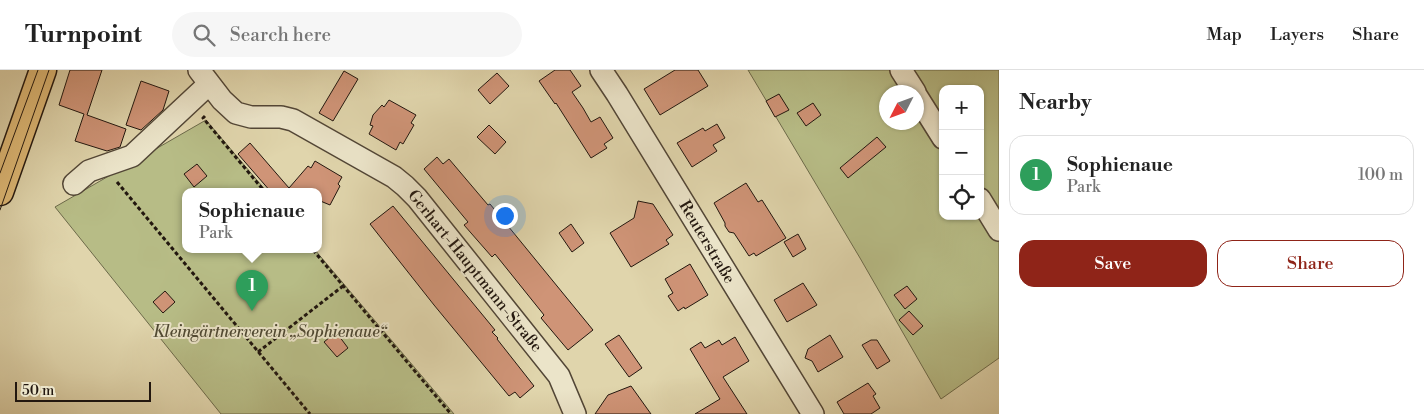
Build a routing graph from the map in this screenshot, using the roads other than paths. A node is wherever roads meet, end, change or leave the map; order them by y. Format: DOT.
graph roads {
  1 [pos="43,70"];
  2 [pos="601,70"];
  3 [pos="901,70"];
  4 [pos="210,85"];
  5 [pos="910,85"];
  6 [pos="924,107"];
  7 [pos="939,131"];
  8 [pos="2,183"];
  9 [pos="74,184"];
  10 [pos="984,206"];
  11 [pos="999,230"];
  12 [pos="575,414"];
  13 [pos="813,414"];
  1 -- 8 [label="main road"];
  2 -- 13 [label="street, Reuterstraße"];
  3 -- 5 [label="street"];
  4 -- 9 [label="street"];
  4 -- 12 [label="street, Gerhart-Hauptmann-Straße"];
  6 -- 7 [label="street"];
  10 -- 11 [label="street"];
}
